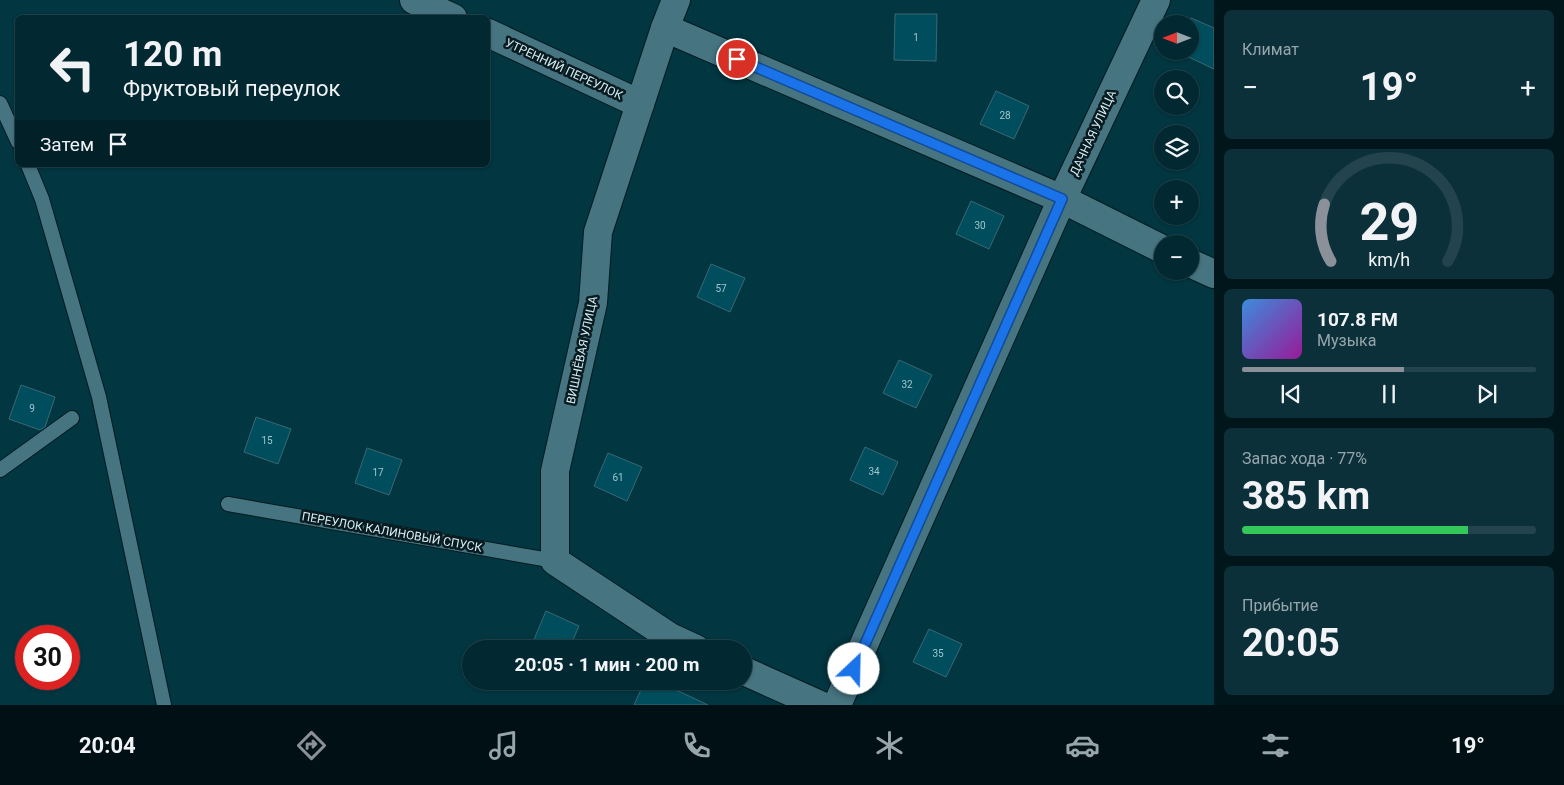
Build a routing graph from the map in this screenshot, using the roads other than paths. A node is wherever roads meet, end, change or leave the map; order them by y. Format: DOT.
graph roads {
  1 [pos="414,0"];
  2 [pos="676,0"];
  3 [pos="1156,0"];
  4 [pos="446,15"];
  5 [pos="665,28"];
  6 [pos="490,34"];
  7 [pos="0,103"];
  8 [pos="640,104"];
  9 [pos="15,136"];
  10 [pos="29,167"];
  11 [pos="1062,199"];
  12 [pos="1154,245"];
  13 [pos="1199,266"];
  14 [pos="1214,274"];
  15 [pos="72,418"];
  16 [pos="0,470"];
  17 [pos="228,504"];
  18 [pos="555,561"];
  19 [pos="676,640"];
  20 [pos="752,675"];
  21 [pos="164,705"];
  22 [pos="820,705"];
  23 [pos="838,705"];
  1 -- 4 [label="street"];
  2 -- 5 [label="street, ВИШНЁВАЯ УЛИЦА"];
  3 -- 11 [label="street, ДАЧНАЯ УЛИЦА"];
  5 -- 8 [label="street, ВИШНЁВАЯ УЛИЦА"];
  5 -- 11 [label="street"];
  6 -- 8 [label="street, УТРЕННИЙ ПЕРЕУЛОК"];
  7 -- 9 [label="lane"];
  8 -- 18 [label="street, ВИШНЁВАЯ УЛИЦА"];
  10 -- 21 [label="lane"];
  11 -- 12 [label="street"];
  11 -- 23 [label="street, ДАЧНАЯ УЛИЦА"];
  13 -- 14 [label="street"];
  15 -- 16 [label="lane"];
  17 -- 18 [label="lane, ПЕРЕУЛОК КАЛИНОВЫЙ СПУСК"];
  18 -- 19 [label="street"];
  20 -- 22 [label="street"];
}
